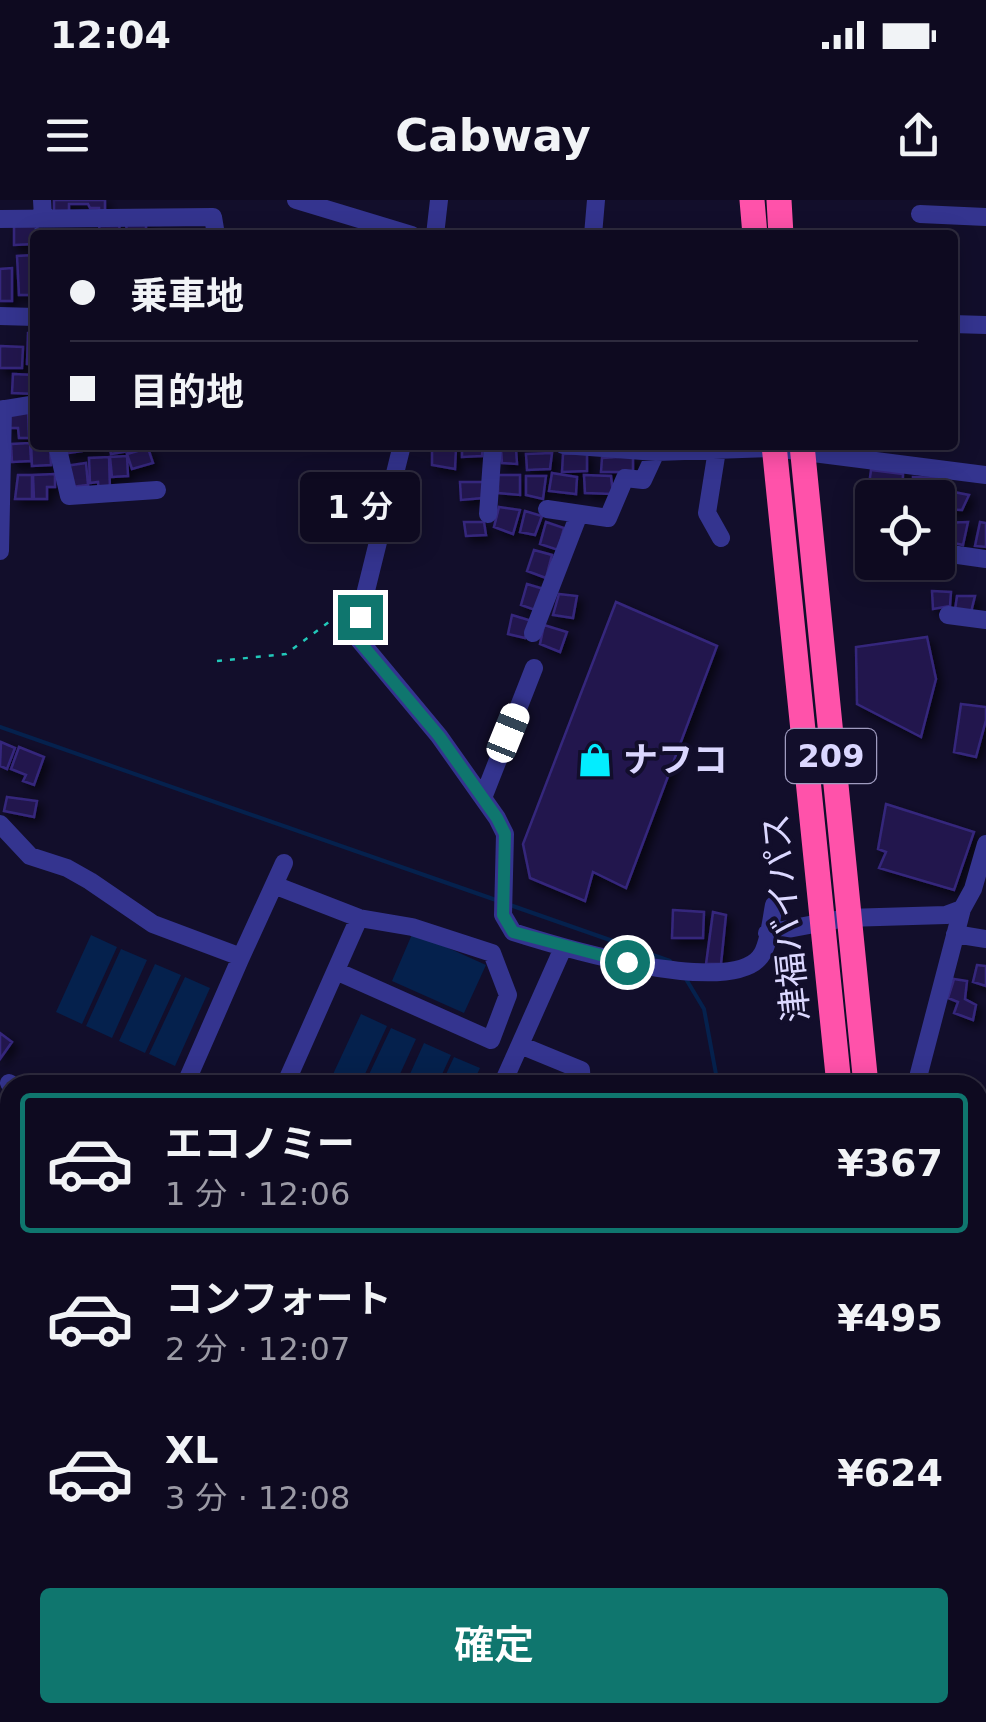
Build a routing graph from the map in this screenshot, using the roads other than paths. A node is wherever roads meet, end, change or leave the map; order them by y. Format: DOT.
graph roads {
  1 [pos="296,200"];
  2 [pos="439,200"];
  3 [pos="596,200"];
  4 [pos="752,200"];
  5 [pos="778,200"];
  6 [pos="326,204"];
  7 [pos="178,208"];
  8 [pos="920,214"];
  9 [pos="986,217"];
  10 [pos="43,218"];
  11 [pos="0,219"];
  12 [pos="215,230"];
  13 [pos="398,230"];
  14 [pos="436,230"];
  15 [pos="593,230"];
  16 [pos="755,230"];
  17 [pos="781,230"];
  18 [pos="0,316"];
  19 [pos="30,317"];
  20 [pos="958,324"];
  21 [pos="986,326"];
  22 [pos="30,405"];
  23 [pos="1,409"];
  24 [pos="58,450"];
  25 [pos="401,450"];
  26 [pos="493,450"];
  27 [pos="629,450"];
  28 [pos="717,450"];
  29 [pos="774,450"];
  30 [pos="802,450"];
  31 [pos="815,450"];
  32 [pos="656,452"];
  33 [pos="986,476"];
  34 [pos="157,490"];
  35 [pos="0,501"];
  36 [pos="546,509"];
  37 [pos="488,514"];
  38 [pos="579,514"];
  39 [pos="721,538"];
  40 [pos="0,551"];
  41 [pos="955,554"];
  42 [pos="986,558"];
  43 [pos="948,616"];
  44 [pos="986,620"];
  45 [pos="533,633"];
  46 [pos="534,668"];
  47 [pos="483,798"];
  48 [pos="0,824"];
  49 [pos="986,844"];
  50 [pos="284,863"];
  51 [pos="274,885"];
  52 [pos="774,905"];
  53 [pos="962,909"];
  54 [pos="360,918"];
  55 [pos="846,918"];
  56 [pos="820,924"];
  57 [pos="767,934"];
  58 [pos="956,934"];
  59 [pos="986,939"];
  60 [pos="563,948"];
  61 [pos="241,957"];
  62 [pos="336,971"];
  63 [pos="520,1045"];
  64 [pos="838,1074"];
  65 [pos="189,1075"];
  66 [pos="289,1075"];
  67 [pos="506,1075"];
  68 [pos="581,1075"];
  69 [pos="864,1075"];
  70 [pos="919,1075"];
  1 -- 6 [label="street"];
  2 -- 14 [label="street"];
  3 -- 15 [label="street"];
  4 -- 16 [label="highway"];
  5 -- 17 [label="highway"];
  6 -- 13 [label="street"];
  7 -- 10 [label="street"];
  7 -- 12 [label="street"];
  8 -- 9 [label="street"];
  10 -- 11 [label="street"];
  18 -- 19 [label="street"];
  20 -- 21 [label="street"];
  22 -- 23 [label="street"];
  23 -- 35 [label="street"];
  24 -- 34 [label="street"];
  25 -- 47 [label="street"];
  26 -- 37 [label="street"];
  27 -- 32 [label="street"];
  28 -- 32 [label="street"];
  28 -- 39 [label="street"];
  29 -- 56 [label="highway, 津福バイパス / 209"];
  30 -- 55 [label="highway, 津福バイパス / 209"];
  31 -- 33 [label="street"];
  32 -- 38 [label="street"];
  35 -- 40 [label="street"];
  36 -- 38 [label="street"];
  38 -- 45 [label="street"];
  41 -- 42 [label="street"];
  43 -- 44 [label="street"];
  46 -- 47 [label="street"];
  47 -- 60 [label="street"];
  48 -- 61 [label="street"];
  49 -- 53 [label="street"];
  50 -- 51 [label="street"];
  51 -- 54 [label="street"];
  51 -- 61 [label="street"];
  52 -- 57 [label="street"];
  53 -- 55 [label="street"];
  53 -- 58 [label="street"];
  54 -- 62 [label="street"];
  54 -- 62 [label="street"];
  55 -- 56 [label="street"];
  55 -- 69 [label="highway, 津福バイパス / 209"];
  56 -- 57 [label="street"];
  56 -- 64 [label="highway, 津福バイパス / 209"];
  57 -- 60 [label="street"];
  58 -- 59 [label="street"];
  58 -- 70 [label="street"];
  60 -- 63 [label="street"];
  61 -- 65 [label="street"];
  62 -- 66 [label="street"];
  63 -- 67 [label="street"];
  63 -- 68 [label="street"];
}
